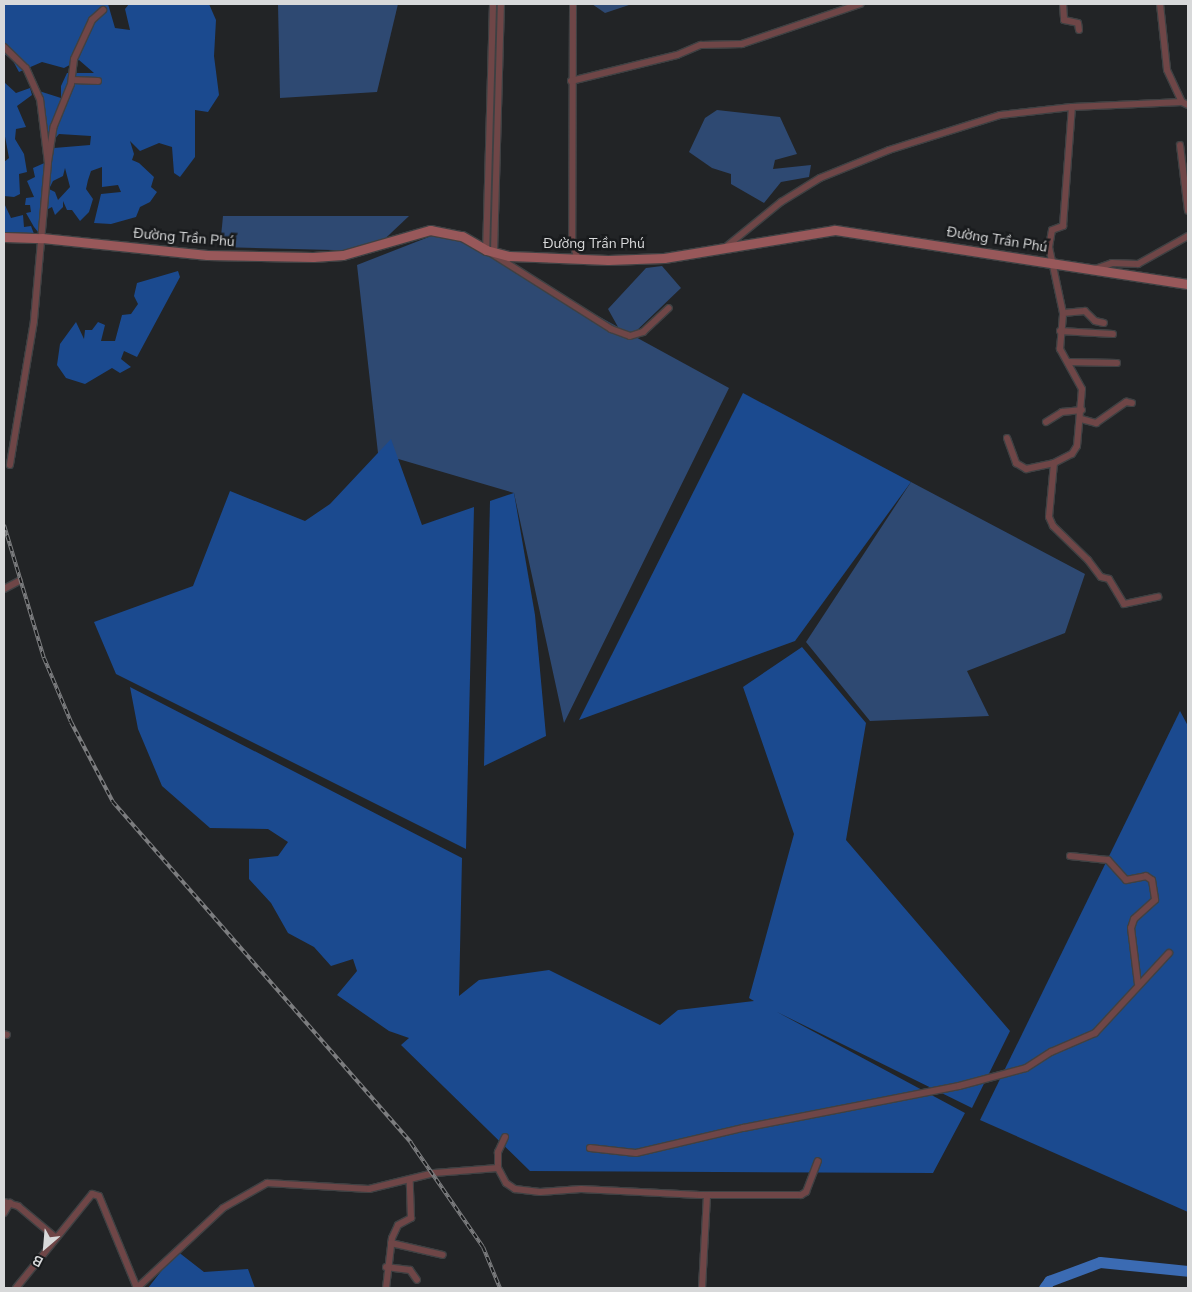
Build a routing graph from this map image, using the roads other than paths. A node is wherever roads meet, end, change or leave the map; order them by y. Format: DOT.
graph roads {
  1 [pos="493,4"];
  2 [pos="501,4"];
  3 [pos="573,4"];
  4 [pos="860,4"];
  5 [pos="1063,4"];
  6 [pos="1160,4"];
  7 [pos="103,10"];
  8 [pos="1079,30"];
  9 [pos="4,47"];
  10 [pos="72,80"];
  11 [pos="98,81"];
  12 [pos="572,81"];
  13 [pos="1185,103"];
  14 [pos="1072,107"];
  15 [pos="1180,145"];
  16 [pos="48,163"];
  17 [pos="1188,211"];
  18 [pos="1188,236"];
  19 [pos="4,237"];
  20 [pos="42,238"];
  21 [pos="727,246"];
  22 [pos="490,251"];
  23 [pos="578,260"];
  24 [pos="1052,262"];
  25 [pos="1095,269"];
  26 [pos="1188,284"];
  27 [pos="669,308"];
  28 [pos="1063,313"];
  29 [pos="1104,323"];
  30 [pos="1060,331"];
  31 [pos="1113,334"];
  32 [pos="1068,362"];
  33 [pos="1117,363"];
  34 [pos="1132,403"];
  35 [pos="1082,410"];
  36 [pos="1081,419"];
  37 [pos="1046,422"];
  38 [pos="1008,438"];
  39 [pos="1054,463"];
  40 [pos="10,465"];
  41 [pos="19,581"];
  42 [pos="4,589"];
  43 [pos="1158,597"];
  44 [pos="1070,856"];
  45 [pos="1169,953"];
  46 [pos="1138,984"];
  47 [pos="505,1137"];
  48 [pos="590,1148"];
  49 [pos="818,1161"];
  50 [pos="498,1168"];
  51 [pos="410,1181"];
  52 [pos="707,1195"];
  53 [pos="7,1203"];
  54 [pos="4,1213"];
  55 [pos="55,1237"];
  56 [pos="391,1244"];
  57 [pos="443,1256"];
  58 [pos="386,1266"];
  59 [pos="417,1280"];
  60 [pos="16,1288"];
  61 [pos="136,1288"];
  62 [pos="386,1288"];
  63 [pos="702,1288"];
  1 -- 22 [label="street"];
  2 -- 22 [label="street"];
  3 -- 12 [label="street"];
  4 -- 12 [label="street"];
  5 -- 8 [label="street"];
  6 -- 13 [label="street"];
  7 -- 10 [label="street"];
  9 -- 16 [label="street"];
  10 -- 11 [label="street"];
  10 -- 16 [label="street"];
  12 -- 23 [label="street"];
  13 -- 14 [label="street"];
  14 -- 21 [label="street"];
  14 -- 24 [label="street"];
  15 -- 17 [label="street"];
  16 -- 20 [label="street"];
  18 -- 25 [label="street"];
  19 -- 20 [label="main road, Đường Trần Phú"];
  20 -- 22 [label="main road, Đường Trần Phú"];
  20 -- 40 [label="street"];
  21 -- 23 [label="main road, Đường Trần Phú"];
  21 -- 24 [label="main road, Đường Trần Phú"];
  22 -- 23 [label="main road, Đường Trần Phú"];
  22 -- 27 [label="street"];
  24 -- 25 [label="main road, Đường Trần Phú"];
  24 -- 28 [label="street"];
  25 -- 26 [label="main road, Đường Trần Phú"];
  28 -- 29 [label="street"];
  28 -- 30 [label="street"];
  30 -- 31 [label="street"];
  30 -- 32 [label="street"];
  32 -- 33 [label="street"];
  32 -- 35 [label="street"];
  34 -- 36 [label="street"];
  35 -- 36 [label="street"];
  35 -- 37 [label="street"];
  36 -- 39 [label="street"];
  38 -- 39 [label="street"];
  39 -- 43 [label="street"];
  41 -- 42 [label="street"];
  44 -- 46 [label="street"];
  45 -- 46 [label="street"];
  46 -- 48 [label="street"];
  47 -- 50 [label="street"];
  49 -- 52 [label="street"];
  50 -- 51 [label="street"];
  50 -- 52 [label="street"];
  51 -- 56 [label="street"];
  51 -- 61 [label="street"];
  52 -- 63 [label="street"];
  53 -- 54 [label="street"];
  53 -- 55 [label="street"];
  55 -- 60 [label="street"];
  55 -- 61 [label="street"];
  56 -- 57 [label="street"];
  56 -- 58 [label="street"];
  58 -- 59 [label="street"];
  58 -- 62 [label="street"];
}
